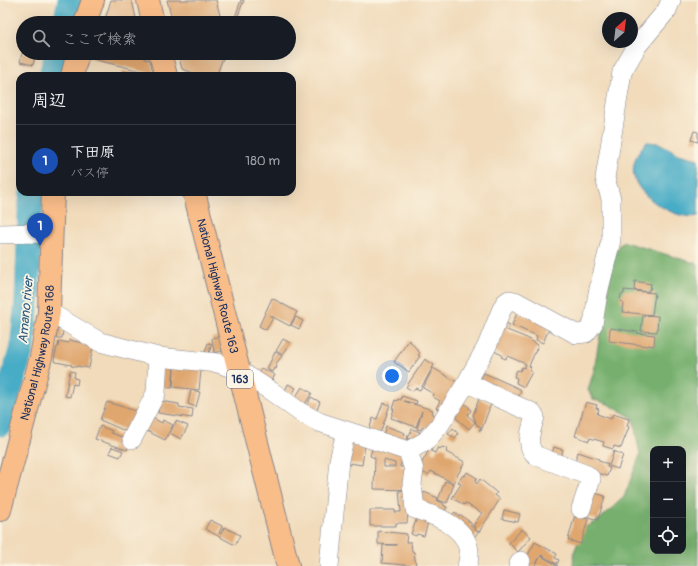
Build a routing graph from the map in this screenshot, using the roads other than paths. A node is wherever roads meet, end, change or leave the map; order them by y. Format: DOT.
graph roads {
  1 [pos="93,0"];
  2 [pos="148,0"];
  3 [pos="671,0"];
  4 [pos="87,16"];
  5 [pos="151,16"];
  6 [pos="76,60"];
  7 [pos="162,60"];
  8 [pos="73,72"];
  9 [pos="165,72"];
  10 [pos="52,196"];
  11 [pos="195,196"];
  12 [pos="2,234"];
  13 [pos="44,234"];
  14 [pos="49,312"];
  15 [pos="158,357"];
  16 [pos="238,370"];
  17 [pos="467,382"];
  18 [pos="346,432"];
  19 [pos="132,439"];
  20 [pos="408,451"];
  21 [pos="581,509"];
  22 [pos="0,510"];
  23 [pos="288,566"];
  24 [pos="329,566"];
  25 [pos="467,566"];
  1 -- 4 [label="highway"];
  2 -- 5 [label="highway"];
  3 -- 17 [label="street"];
  6 -- 8 [label="highway"];
  7 -- 9 [label="highway"];
  10 -- 13 [label="highway, National Highway Route 168"];
  11 -- 16 [label="highway, National Highway Route 163 / 163"];
  12 -- 13 [label="street"];
  13 -- 14 [label="highway, National Highway Route 168"];
  14 -- 15 [label="street"];
  14 -- 22 [label="highway, National Highway Route 168"];
  15 -- 16 [label="street"];
  15 -- 19 [label="street"];
  16 -- 18 [label="street"];
  16 -- 23 [label="highway, National Highway Route 163 / 163"];
  17 -- 20 [label="street"];
  17 -- 21 [label="street"];
  18 -- 20 [label="street"];
  18 -- 24 [label="street"];
  20 -- 25 [label="street"];
}
